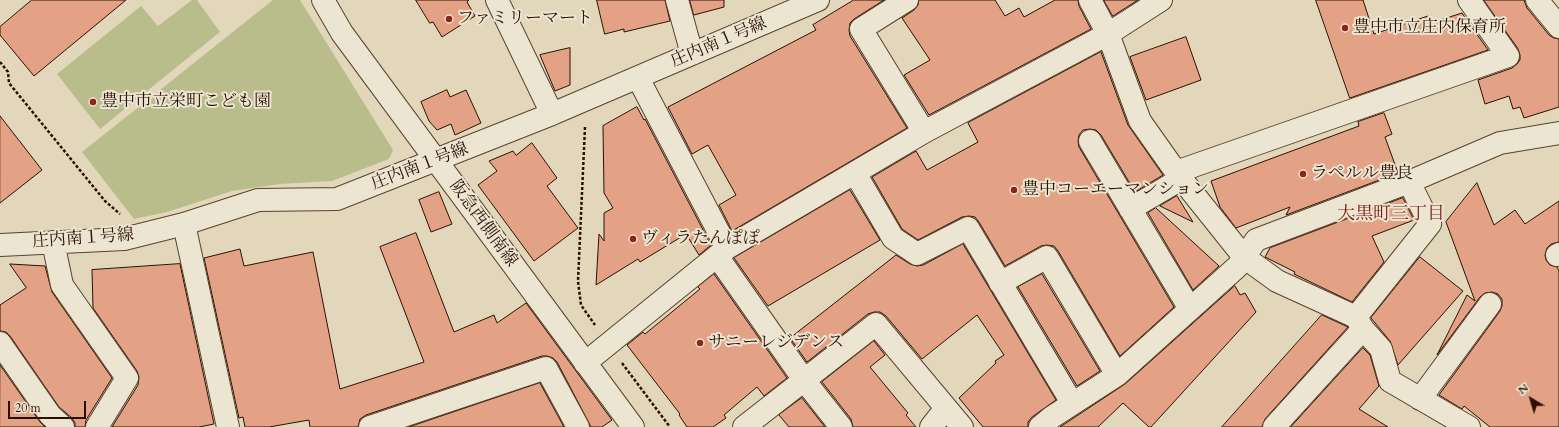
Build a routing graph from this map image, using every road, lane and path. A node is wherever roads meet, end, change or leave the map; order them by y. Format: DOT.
graph roads {
  1 [pos="323,0"];
  2 [pos="497,0"];
  3 [pos="677,0"];
  4 [pos="818,0"];
  5 [pos="907,0"];
  6 [pos="1090,0"];
  7 [pos="1161,0"];
  8 [pos="1469,0"];
  9 [pos="1537,0"];
  10 [pos="1559,28"];
  11 [pos="1108,34"];
  12 [pos="692,54"];
  13 [pos="0,62"];
  14 [pos="638,78"];
  15 [pos="584,100"];
  16 [pos="552,114"];
  17 [pos="924,132"];
  18 [pos="1559,133"];
  19 [pos="1090,141"];
  20 [pos="437,160"];
  21 [pos="855,174"];
  22 [pos="1178,175"];
  23 [pos="1410,182"];
  24 [pos="1130,208"];
  25 [pos="122,221"];
  26 [pos="184,224"];
  27 [pos="52,242"];
  28 [pos="0,245"];
  29 [pos="722,252"];
  30 [pos="1244,257"];
  31 [pos="1000,283"];
  32 [pos="1490,304"];
  33 [pos="1190,309"];
  34 [pos="1360,323"];
  35 [pos="608,344"];
  36 [pos="4,356"];
  37 [pos="585,363"];
  38 [pos="1117,375"];
  39 [pos="804,380"];
  40 [pos="1420,399"];
  41 [pos="1072,403"];
  42 [pos="946,408"];
  43 [pos="63,427"];
  44 [pos="97,427"];
  45 [pos="228,427"];
  46 [pos="370,427"];
  47 [pos="578,427"];
  48 [pos="633,427"];
  49 [pos="670,427"];
  50 [pos="744,427"];
  51 [pos="842,427"];
  52 [pos="931,427"];
  53 [pos="962,427"];
  54 [pos="1040,427"];
  55 [pos="1274,427"];
  56 [pos="1469,427"];
  1 -- 20 [label="street, 阪急西側南線"];
  2 -- 16 [label="street"];
  3 -- 12 [label="street"];
  4 -- 12 [label="street, 庄内南１号線"];
  5 -- 17 [label="street"];
  6 -- 11 [label="street"];
  7 -- 11 [label="street"];
  8 -- 22 [label="street"];
  9 -- 10 [label="street"];
  11 -- 17 [label="street"];
  11 -- 22 [label="street"];
  12 -- 14 [label="street, 庄内南１号線"];
  13 -- 25 [label="path"];
  14 -- 15 [label="street, 庄内南１号線"];
  14 -- 29 [label="street"];
  15 -- 16 [label="street, 庄内南１号線"];
  15 -- 35 [label="path"];
  16 -- 20 [label="street, 庄内南１号線"];
  17 -- 21 [label="street"];
  18 -- 23 [label="street"];
  19 -- 24 [label="street"];
  20 -- 26 [label="street, 庄内南１号線"];
  20 -- 37 [label="street, 阪急西側南線"];
  21 -- 29 [label="street"];
  21 -- 31 [label="street"];
  22 -- 24 [label="street"];
  22 -- 30 [label="street"];
  23 -- 30 [label="street"];
  23 -- 34 [label="street"];
  24 -- 33 [label="street"];
  26 -- 27 [label="street, 庄内南１号線"];
  26 -- 45 [label="street"];
  27 -- 28 [label="street, 庄内南１号線"];
  27 -- 44 [label="street"];
  29 -- 35 [label="street"];
  29 -- 39 [label="street"];
  30 -- 33 [label="street"];
  30 -- 34 [label="street"];
  31 -- 38 [label="street"];
  31 -- 41 [label="street"];
  32 -- 40 [label="street"];
  33 -- 38 [label="street"];
  34 -- 40 [label="street"];
  34 -- 55 [label="street"];
  35 -- 37 [label="street"];
  35 -- 49 [label="path"];
  36 -- 43 [label="street"];
  37 -- 48 [label="street, 阪急西側南線"];
  38 -- 41 [label="street"];
  39 -- 42 [label="street"];
  39 -- 50 [label="street"];
  39 -- 51 [label="street"];
  40 -- 56 [label="street"];
  41 -- 54 [label="street"];
  42 -- 52 [label="street"];
  42 -- 53 [label="street"];
  46 -- 47 [label="street"];
}
